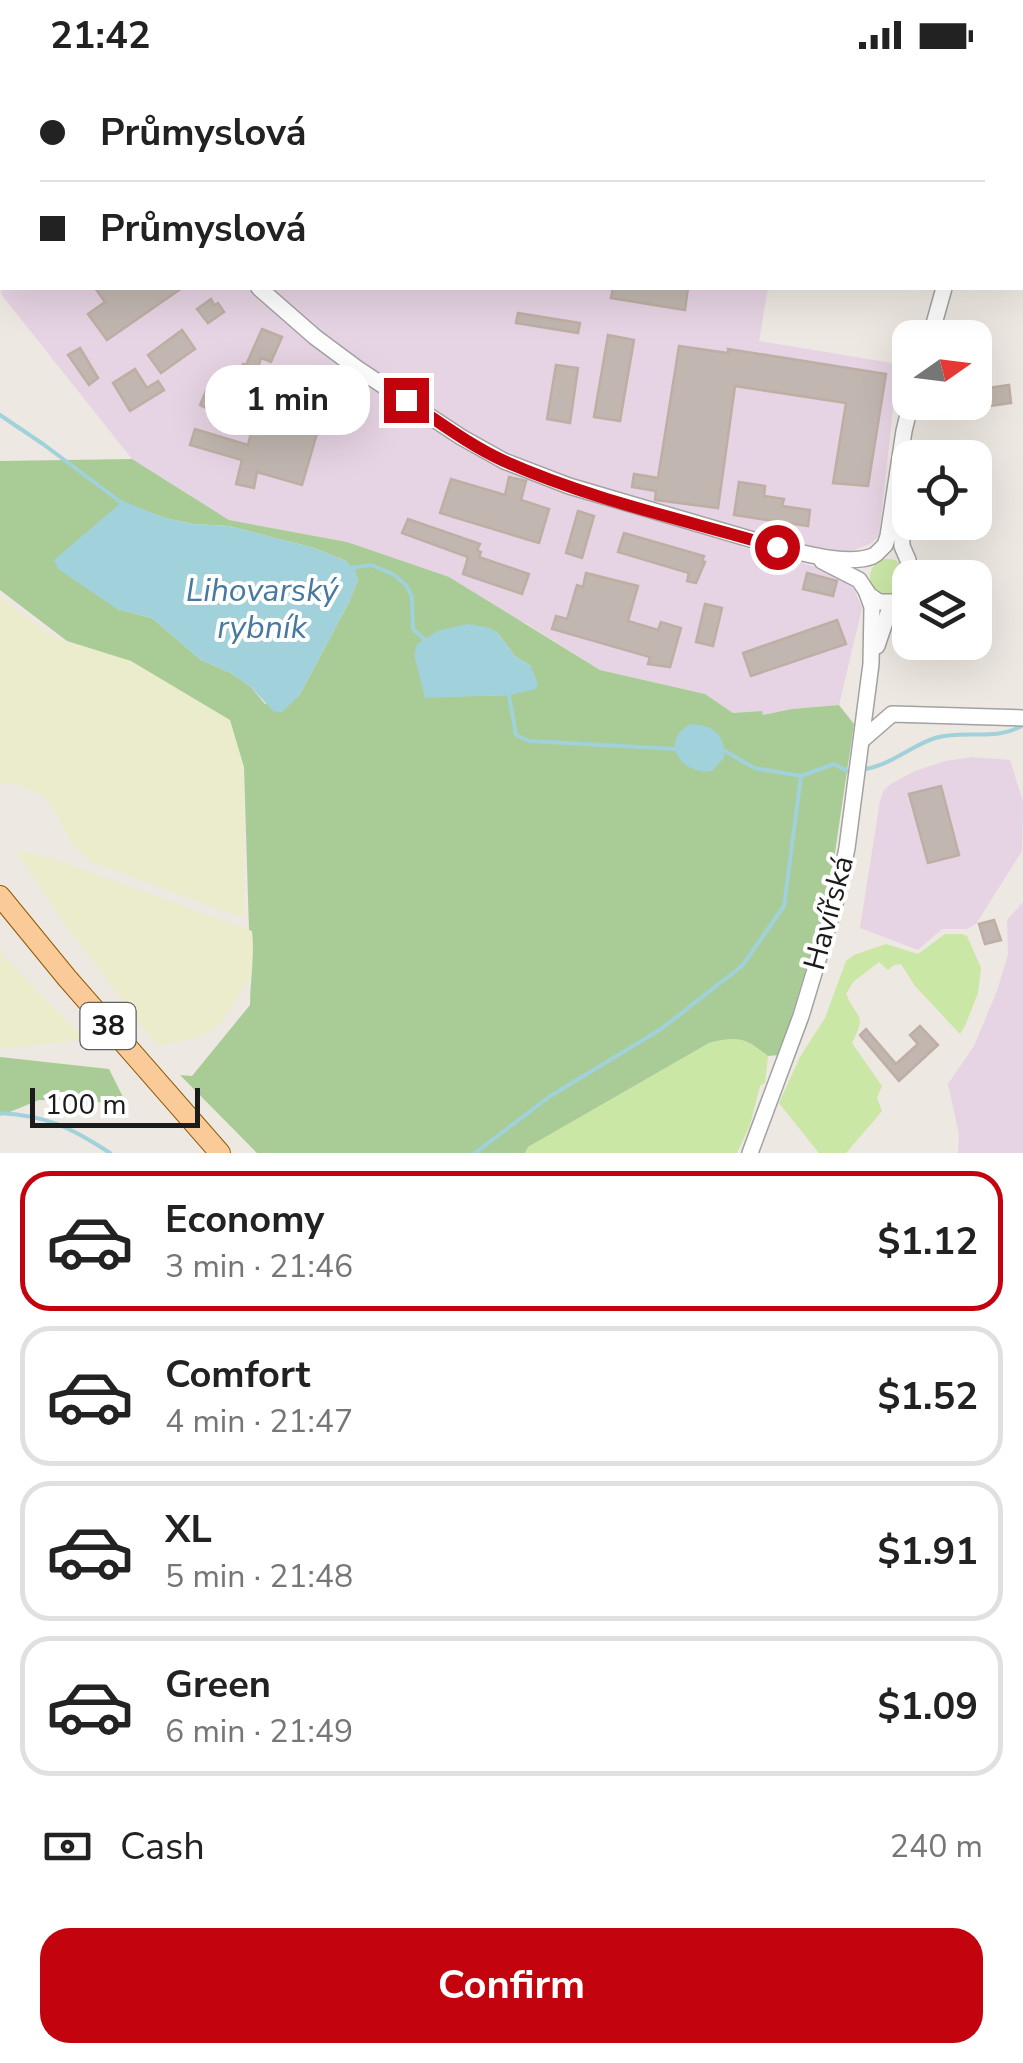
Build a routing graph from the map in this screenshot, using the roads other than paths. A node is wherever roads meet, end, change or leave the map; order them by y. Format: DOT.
graph roads {
  1 [pos="262,290"];
  2 [pos="943,290"];
  3 [pos="935,320"];
  4 [pos="892,509"];
  5 [pos="902,540"];
  6 [pos="809,554"];
  7 [pos="874,555"];
  8 [pos="908,560"];
  9 [pos="866,591"];
  10 [pos="892,600"];
  11 [pos="892,606"];
  12 [pos="872,664"];
  13 [pos="869,683"];
  14 [pos="892,714"];
  15 [pos="1023,718"];
  16 [pos="862,740"];
  17 [pos="0,896"];
  18 [pos="220,1153"];
  19 [pos="750,1153"];
  1 -- 6 [label="street"];
  2 -- 3 [label="street"];
  4 -- 7 [label="street, Havířská"];
  5 -- 8 [label="street, Havířská"];
  6 -- 7 [label="street"];
  6 -- 9 [label="street"];
  7 -- 8 [label="street"];
  7 -- 9 [label="street, Havířská"];
  9 -- 10 [label="street, Havířská"];
  9 -- 12 [label="street, Havířská"];
  11 -- 12 [label="street, Havířská"];
  12 -- 13 [label="street, Havířská"];
  13 -- 14 [label="street"];
  13 -- 16 [label="street, Havířská"];
  14 -- 15 [label="street"];
  14 -- 16 [label="street"];
  16 -- 19 [label="street, Havířská"];
  17 -- 18 [label="main road, 38"];
}
